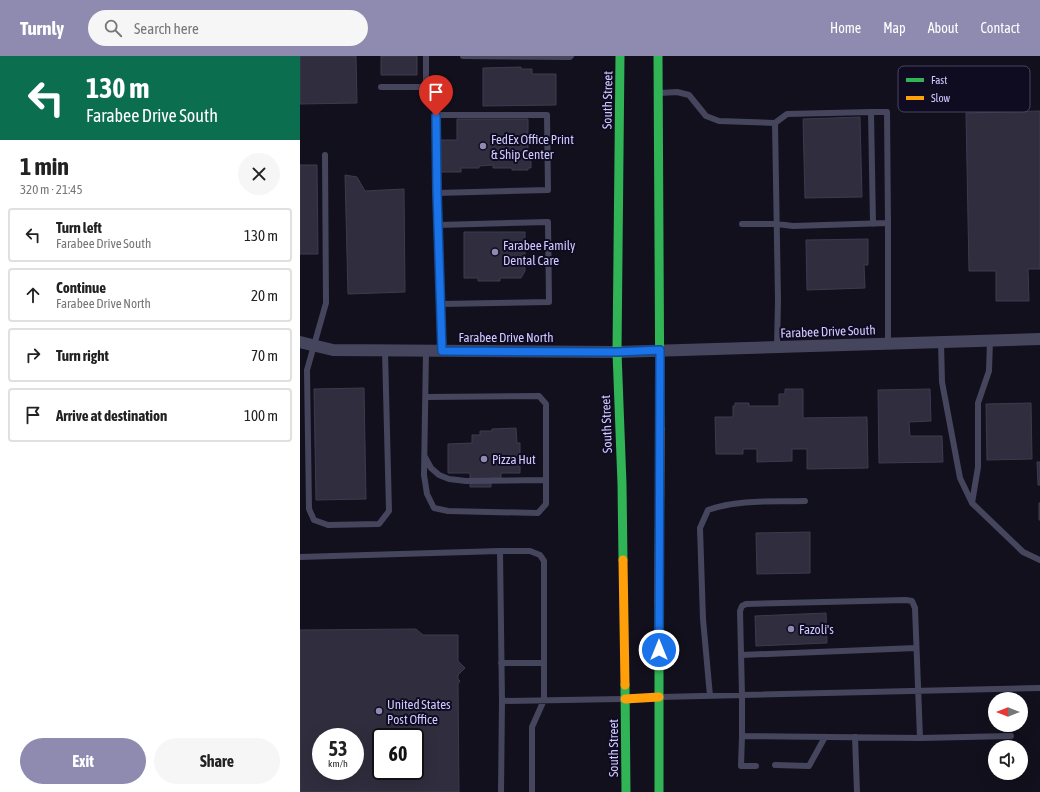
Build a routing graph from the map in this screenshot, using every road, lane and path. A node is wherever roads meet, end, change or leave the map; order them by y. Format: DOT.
graph roads {
  1 [pos="426,56"];
  2 [pos="463,56"];
  3 [pos="571,56"];
  4 [pos="620,56"];
  5 [pos="658,56"];
  6 [pos="381,87"];
  7 [pos="659,93"];
  8 [pos="871,112"];
  9 [pos="775,123"];
  10 [pos="325,155"];
  11 [pos="437,193"];
  12 [pos="888,223"];
  13 [pos="438,224"];
  14 [pos="742,224"];
  15 [pos="777,224"];
  16 [pos="873,224"];
  17 [pos="441,304"];
  18 [pos="1040,339"];
  19 [pos="990,341"];
  20 [pos="300,342"];
  21 [pos="941,342"];
  22 [pos="888,343"];
  23 [pos="314,346"];
  24 [pos="777,347"];
  25 [pos="660,350"];
  26 [pos="385,351"];
  27 [pos="426,351"];
  28 [pos="442,351"];
  29 [pos="617,352"];
  30 [pos="426,397"];
  31 [pos="424,457"];
  32 [pos="546,480"];
  33 [pos="805,501"];
  34 [pos="972,503"];
  35 [pos="500,551"];
  36 [pos="300,557"];
  37 [pos="1040,560"];
  38 [pos="916,648"];
  39 [pos="741,655"];
  40 [pos="501,663"];
  41 [pos="544,663"];
  42 [pos="1040,688"];
  43 [pos="918,691"];
  44 [pos="742,695"];
  45 [pos="710,696"];
  46 [pos="659,697"];
  47 [pos="625,699"];
  48 [pos="544,700"];
  49 [pos="502,701"];
  50 [pos="742,736"];
  51 [pos="1011,736"];
  52 [pos="825,737"];
  53 [pos="855,737"];
  54 [pos="920,738"];
  55 [pos="775,765"];
  56 [pos="756,766"];
  57 [pos="501,792"];
  58 [pos="532,792"];
  59 [pos="626,792"];
  60 [pos="659,792"];
  61 [pos="857,792"];
  1 -- 6 [label="lane"];
  2 -- 3 [label="lane"];
  4 -- 29 [label="main road, South Street"];
  5 -- 7 [label="main road"];
  7 -- 9 [label="lane"];
  7 -- 25 [label="main road"];
  8 -- 9 [label="lane"];
  8 -- 12 [label="lane"];
  8 -- 16 [label="lane"];
  9 -- 15 [label="lane"];
  10 -- 23 [label="lane"];
  11 -- 11 [label="lane"];
  11 -- 13 [label="lane"];
  12 -- 16 [label="lane"];
  12 -- 22 [label="lane"];
  13 -- 17 [label="lane"];
  13 -- 17 [label="lane"];
  14 -- 15 [label="lane"];
  15 -- 16 [label="lane"];
  15 -- 24 [label="lane"];
  17 -- 28 [label="lane"];
  18 -- 19 [label="street, Farabee Drive South"];
  19 -- 21 [label="street, Farabee Drive South"];
  19 -- 34 [label="lane"];
  20 -- 23 [label="street, Farabee Drive North"];
  21 -- 22 [label="street, Farabee Drive South"];
  21 -- 34 [label="lane"];
  22 -- 24 [label="street, Farabee Drive South"];
  23 -- 26 [label="street, Farabee Drive North"];
  23 -- 26 [label="lane"];
  24 -- 25 [label="street, Farabee Drive South"];
  25 -- 29 [label="street, Farabee Drive South"];
  25 -- 46 [label="main road"];
  26 -- 27 [label="street, Farabee Drive North"];
  27 -- 28 [label="street, Farabee Drive North"];
  27 -- 30 [label="lane"];
  28 -- 29 [label="street, Farabee Drive North"];
  29 -- 47 [label="main road, South Street"];
  30 -- 31 [label="lane"];
  30 -- 32 [label="lane"];
  31 -- 32 [label="lane"];
  31 -- 32 [label="lane"];
  33 -- 45 [label="lane"];
  34 -- 37 [label="lane"];
  35 -- 36 [label="lane"];
  35 -- 40 [label="lane"];
  35 -- 41 [label="lane"];
  38 -- 39 [label="lane"];
  38 -- 39 [label="lane"];
  38 -- 43 [label="lane"];
  39 -- 44 [label="lane"];
  40 -- 41 [label="lane"];
  40 -- 49 [label="lane"];
  41 -- 48 [label="lane"];
  42 -- 43 [label="lane"];
  43 -- 44 [label="lane"];
  43 -- 54 [label="lane"];
  44 -- 45 [label="lane"];
  44 -- 50 [label="lane"];
  45 -- 46 [label="lane"];
  46 -- 47 [label="main road"];
  46 -- 60 [label="main road"];
  47 -- 48 [label="lane"];
  47 -- 59 [label="main road, South Street"];
  48 -- 49 [label="lane"];
  48 -- 58 [label="lane"];
  49 -- 57 [label="lane"];
  50 -- 52 [label="lane"];
  50 -- 56 [label="lane"];
  51 -- 54 [label="lane"];
  52 -- 53 [label="lane"];
  52 -- 55 [label="lane"];
  53 -- 54 [label="lane"];
  53 -- 61 [label="lane"];
}
